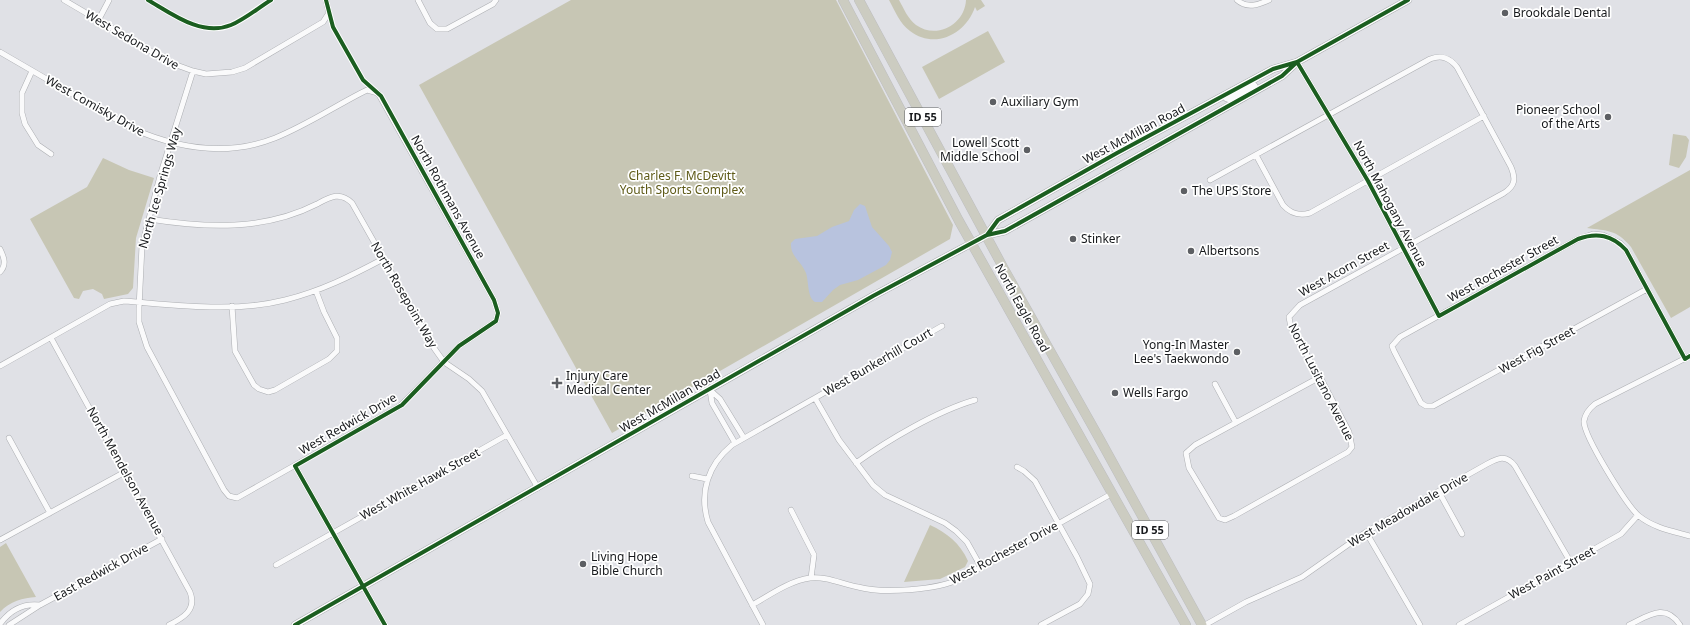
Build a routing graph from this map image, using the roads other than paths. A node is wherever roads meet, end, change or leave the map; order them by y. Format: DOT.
graph roads {
  1 [pos="64,0"];
  2 [pos="109,0"];
  3 [pos="326,0"];
  4 [pos="418,0"];
  5 [pos="496,0"];
  6 [pos="843,0"];
  7 [pos="859,0"];
  8 [pos="1269,0"];
  9 [pos="1408,0"];
  10 [pos="1239,2"];
  11 [pos="98,21"];
  12 [pos="0,52"];
  13 [pos="1297,62"];
  14 [pos="32,71"];
  15 [pos="193,72"];
  16 [pos="1278,78"];
  17 [pos="374,91"];
  18 [pos="1223,97"];
  19 [pos="1329,114"];
  20 [pos="1484,116"];
  21 [pos="172,143"];
  22 [pos="51,154"];
  23 [pos="1256,155"];
  24 [pos="1210,180"];
  25 [pos="1368,181"];
  26 [pos="149,219"];
  27 [pos="987,235"];
  28 [pos="972,243"];
  29 [pos="1403,248"];
  30 [pos="0,249"];
  31 [pos="383,259"];
  32 [pos="0,272"];
  33 [pos="1647,289"];
  34 [pos="316,291"];
  35 [pos="139,302"];
  36 [pos="232,306"];
  37 [pos="1439,316"];
  38 [pos="1288,317"];
  39 [pos="498,318"];
  40 [pos="942,326"];
  41 [pos="51,338"];
  42 [pos="1392,346"];
  43 [pos="1688,358"];
  44 [pos="444,362"];
  45 [pos="0,366"];
  46 [pos="1320,377"];
  47 [pos="1215,384"];
  48 [pos="710,390"];
  49 [pos="815,398"];
  50 [pos="974,400"];
  51 [pos="1236,423"];
  52 [pos="507,435"];
  53 [pos="9,438"];
  54 [pos="744,438"];
  55 [pos="735,444"];
  56 [pos="856,463"];
  57 [pos="295,466"];
  58 [pos="1017,467"];
  59 [pos="125,472"];
  60 [pos="692,476"];
  61 [pos="707,480"];
  62 [pos="538,488"];
  63 [pos="1439,492"];
  64 [pos="1113,493"];
  65 [pos="232,498"];
  66 [pos="791,510"];
  67 [pos="50,513"];
  68 [pos="1638,515"];
  69 [pos="1059,524"];
  70 [pos="1366,532"];
  71 [pos="332,533"];
  72 [pos="1462,534"];
  73 [pos="1690,536"];
  74 [pos="162,539"];
  75 [pos="0,540"];
  76 [pos="1571,563"];
  77 [pos="276,565"];
  78 [pos="981,567"];
  79 [pos="811,578"];
  80 [pos="364,586"];
  81 [pos="40,605"];
  82 [pos="752,605"];
  83 [pos="1178,610"];
  84 [pos="0,624"];
  85 [pos="1044,624"];
  86 [pos="9,625"];
  87 [pos="169,625"];
  88 [pos="295,625"];
  89 [pos="385,625"];
  90 [pos="763,625"];
  91 [pos="1186,625"];
  92 [pos="1198,625"];
  93 [pos="1202,625"];
  94 [pos="1205,625"];
  95 [pos="1420,625"];
  96 [pos="1459,625"];
  97 [pos="1629,625"];
  98 [pos="1680,625"];
  1 -- 11 [label="street, West Sedona Drive"];
  2 -- 11 [label="street"];
  3 -- 15 [label="street, West Sedona Drive"];
  4 -- 5 [label="street"];
  6 -- 28 [label="highway, North Eagle Road / ID 55"];
  7 -- 27 [label="highway, North Eagle Road / ID 55"];
  8 -- 10 [label="street"];
  9 -- 13 [label="main road, West McMillan Road"];
  11 -- 15 [label="street, West Sedona Drive"];
  12 -- 14 [label="street, West Comisky Drive"];
  13 -- 16 [label="main road, West McMillan Road"];
  13 -- 18 [label="main road, West McMillan Road"];
  13 -- 19 [label="street, North Mahogany Avenue"];
  14 -- 21 [label="street, West Comisky Drive"];
  14 -- 22 [label="street"];
  15 -- 21 [label="street, North Ice Springs Way"];
  16 -- 18 [label="main road"];
  16 -- 27 [label="main road, West McMillan Road"];
  17 -- 21 [label="street, West Comisky Drive"];
  17 -- 39 [label="street, North Rothmans Avenue"];
  18 -- 27 [label="main road, West McMillan Road"];
  19 -- 20 [label="street"];
  19 -- 23 [label="street"];
  19 -- 25 [label="street, North Mahogany Avenue"];
  20 -- 25 [label="street"];
  20 -- 29 [label="street, West Acorn Street"];
  21 -- 26 [label="street, North Ice Springs Way"];
  23 -- 24 [label="street"];
  23 -- 25 [label="street"];
  25 -- 29 [label="street, North Mahogany Avenue"];
  26 -- 31 [label="street, North Rosepoint Way"];
  26 -- 35 [label="street, North Ice Springs Way"];
  27 -- 28 [label="main road, West McMillan Road"];
  27 -- 93 [label="highway, North Eagle Road / ID 55"];
  28 -- 48 [label="main road, West McMillan Road"];
  28 -- 64 [label="highway, North Eagle Road / ID 55"];
  29 -- 37 [label="street, North Mahogany Avenue"];
  29 -- 38 [label="street, West Acorn Street"];
  30 -- 32 [label="street"];
  31 -- 34 [label="street"];
  31 -- 44 [label="street, North Rosepoint Way"];
  33 -- 37 [label="street, West Rochester Street"];
  33 -- 42 [label="street, West Fig Street"];
  33 -- 43 [label="street, West Rochester Street"];
  34 -- 36 [label="street"];
  34 -- 36 [label="street"];
  35 -- 36 [label="street"];
  35 -- 41 [label="street"];
  35 -- 65 [label="street, North Ice Springs Way"];
  37 -- 42 [label="street, West Rochester Street"];
  38 -- 46 [label="street, North Lusitano Avenue"];
  39 -- 44 [label="street, West Redwick Drive"];
  40 -- 49 [label="street, West Bunkerhill Court"];
  41 -- 45 [label="street"];
  41 -- 59 [label="street, North Mendelson Avenue"];
  43 -- 68 [label="street"];
  44 -- 52 [label="street, North Rosepoint Way"];
  44 -- 57 [label="street, West Redwick Drive"];
  46 -- 51 [label="street"];
  46 -- 51 [label="street, North Lusitano Avenue"];
  47 -- 51 [label="street"];
  48 -- 54 [label="street"];
  48 -- 55 [label="street"];
  48 -- 62 [label="main road, West McMillan Road"];
  49 -- 54 [label="street, West Bunkerhill Court"];
  49 -- 56 [label="street"];
  50 -- 56 [label="street"];
  52 -- 62 [label="street, North Rosepoint Way"];
  52 -- 71 [label="street, West White Hawk Street"];
  53 -- 67 [label="street"];
  54 -- 55 [label="street, West Bunkerhill Court"];
  55 -- 61 [label="street, West Bunkerhill Court"];
  56 -- 78 [label="street"];
  57 -- 65 [label="street, West Redwick Drive"];
  57 -- 71 [label="street"];
  58 -- 69 [label="street"];
  59 -- 67 [label="street"];
  59 -- 74 [label="street, North Mendelson Avenue"];
  60 -- 61 [label="street"];
  61 -- 82 [label="street"];
  62 -- 80 [label="main road, West McMillan Road"];
  63 -- 70 [label="street, West Meadowdale Drive"];
  63 -- 72 [label="street"];
  63 -- 76 [label="street, West Meadowdale Drive"];
  64 -- 69 [label="street, West Rochester Drive"];
  64 -- 83 [label="highway, North Eagle Road / ID 55"];
  66 -- 79 [label="street"];
  67 -- 75 [label="street"];
  68 -- 73 [label="street"];
  68 -- 76 [label="street, West Paint Street"];
  69 -- 78 [label="street, West Rochester Drive"];
  69 -- 85 [label="street"];
  70 -- 94 [label="street, West Meadowdale Drive"];
  70 -- 95 [label="street"];
  71 -- 77 [label="street, West White Hawk Street"];
  71 -- 80 [label="street"];
  74 -- 81 [label="street, East Redwick Drive"];
  74 -- 87 [label="street, North Mendelson Avenue"];
  76 -- 96 [label="street, West Paint Street"];
  78 -- 79 [label="street, West Rochester Drive"];
  79 -- 82 [label="street, West Rochester Drive"];
  80 -- 88 [label="main road, West McMillan Road"];
  80 -- 89 [label="street"];
  81 -- 84 [label="street, East Redwick Drive"];
  81 -- 86 [label="street, East Redwick Drive"];
  82 -- 90 [label="street"];
  83 -- 91 [label="highway, North Eagle Road / ID 55"];
  83 -- 92 [label="highway"];
  97 -- 98 [label="street"];
}
